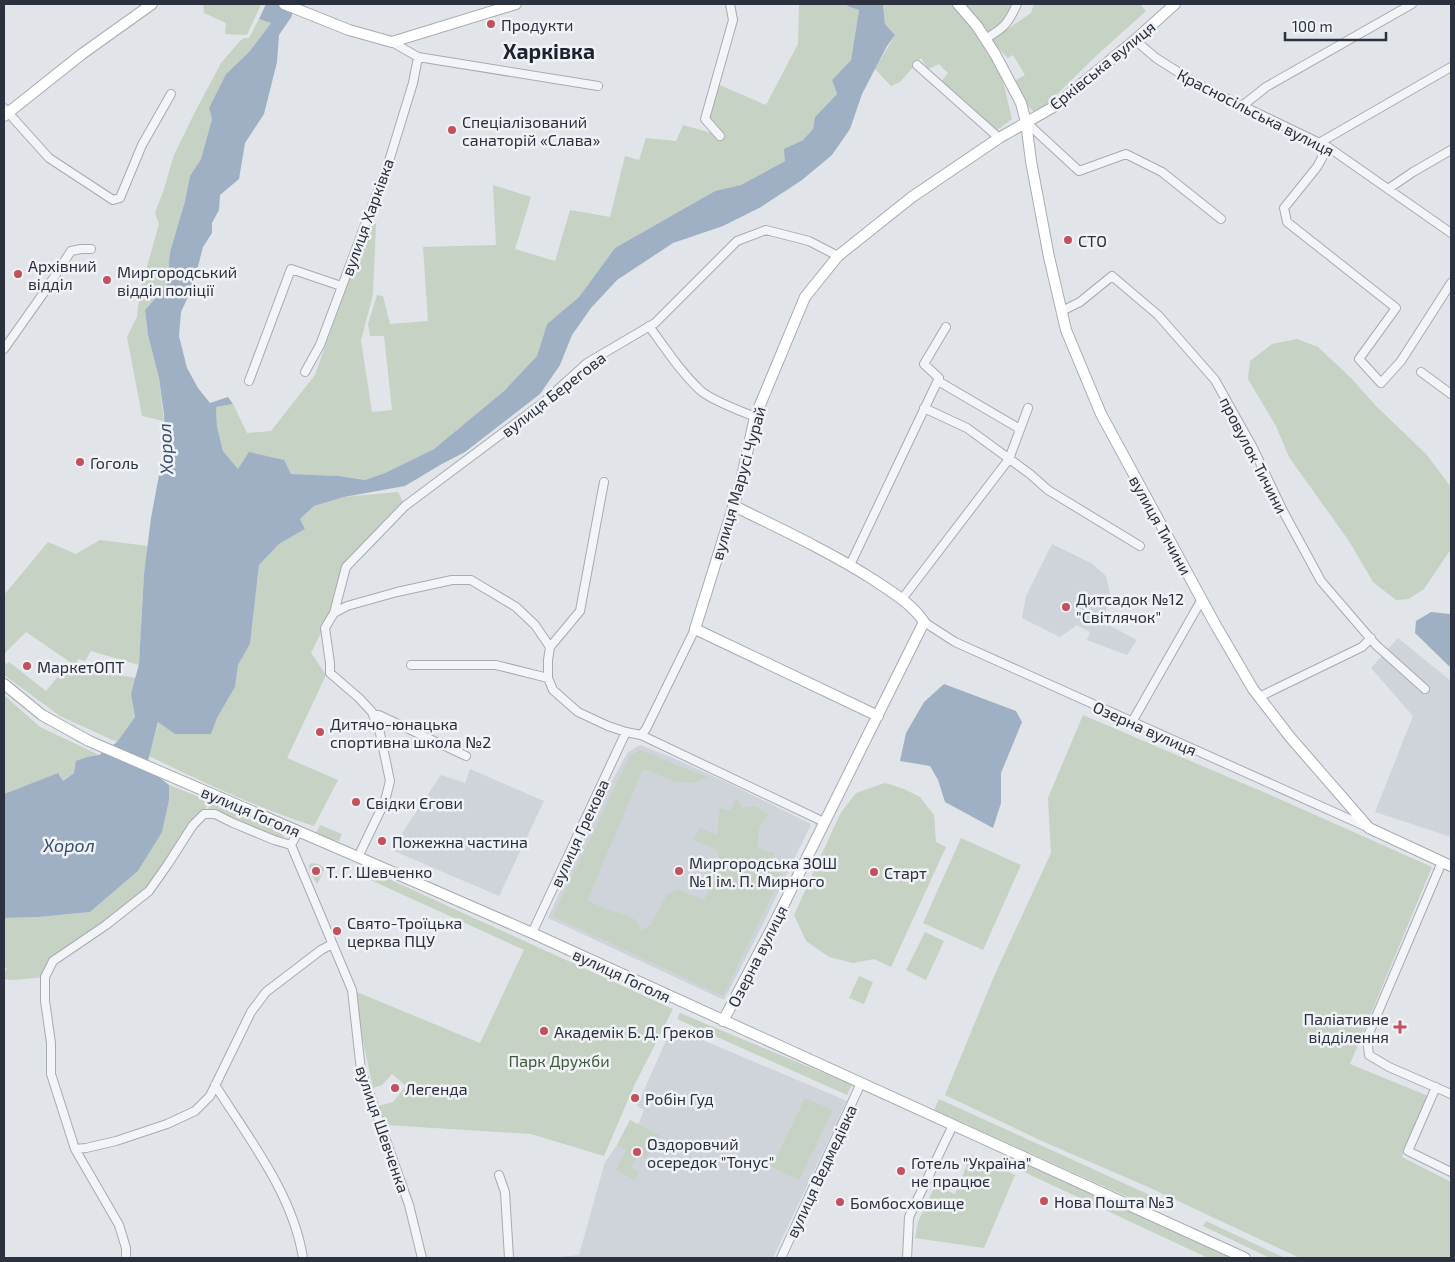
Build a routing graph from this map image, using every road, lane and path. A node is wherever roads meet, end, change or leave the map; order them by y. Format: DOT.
graph roads {
  1 [pos="152,4"];
  2 [pos="284,4"];
  3 [pos="516,4"];
  4 [pos="730,4"];
  5 [pos="958,4"];
  6 [pos="1017,4"];
  7 [pos="1175,4"];
  8 [pos="1412,4"];
  9 [pos="985,39"];
  10 [pos="1135,40"];
  11 [pos="392,42"];
  12 [pos="418,57"];
  13 [pos="917,65"];
  14 [pos="1451,67"];
  15 [pos="598,86"];
  16 [pos="171,94"];
  17 [pos="1242,106"];
  18 [pos="5,112"];
  19 [pos="1026,122"];
  20 [pos="720,136"];
  21 [pos="999,138"];
  22 [pos="1319,143"];
  23 [pos="1328,147"];
  24 [pos="1451,150"];
  25 [pos="1388,189"];
  26 [pos="1222,219"];
  27 [pos="1451,233"];
  28 [pos="91,250"];
  29 [pos="838,256"];
  30 [pos="1451,283"];
  31 [pos="342,286"];
  32 [pos="1062,311"];
  33 [pos="649,326"];
  34 [pos="946,327"];
  35 [pos="4,349"];
  36 [pos="305,372"];
  37 [pos="1421,372"];
  38 [pos="249,381"];
  39 [pos="938,381"];
  40 [pos="1451,394"];
  41 [pos="924,408"];
  42 [pos="1028,408"];
  43 [pos="755,417"];
  44 [pos="1020,429"];
  45 [pos="1009,459"];
  46 [pos="604,482"];
  47 [pos="734,506"];
  48 [pos="1140,546"];
  49 [pos="850,565"];
  50 [pos="902,599"];
  51 [pos="1202,599"];
  52 [pos="334,613"];
  53 [pos="924,622"];
  54 [pos="694,629"];
  55 [pos="1371,638"];
  56 [pos="550,647"];
  57 [pos="411,665"];
  58 [pos="548,678"];
  59 [pos="4,684"];
  60 [pos="1425,689"];
  61 [pos="1258,697"];
  62 [pos="373,715"];
  63 [pos="878,716"];
  64 [pos="1132,722"];
  65 [pos="626,732"];
  66 [pos="641,735"];
  67 [pos="466,756"];
  68 [pos="824,822"];
  69 [pos="1369,828"];
  70 [pos="298,832"];
  71 [pos="291,845"];
  72 [pos="358,856"];
  73 [pos="1447,864"];
  74 [pos="532,934"];
  75 [pos="332,944"];
  76 [pos="723,1022"];
  77 [pos="861,1083"];
  78 [pos="215,1085"];
  79 [pos="1436,1088"];
  80 [pos="1451,1094"];
  81 [pos="953,1125"];
  82 [pos="75,1149"];
  83 [pos="1451,1172"];
  84 [pos="499,1175"];
  85 [pos="126,1258"];
  86 [pos="303,1258"];
  87 [pos="422,1258"];
  88 [pos="509,1258"];
  89 [pos="780,1258"];
  90 [pos="907,1258"];
  91 [pos="1245,1258"];
  1 -- 18 [label="street"];
  2 -- 11 [label="street"];
  3 -- 11 [label="street"];
  4 -- 20 [label="street"];
  5 -- 9 [label="street"];
  6 -- 9 [label="street"];
  7 -- 10 [label="street, Єрківська вулиця"];
  8 -- 17 [label="street"];
  9 -- 19 [label="street"];
  10 -- 17 [label="street, Красносільська вулиця"];
  10 -- 19 [label="street, Єрківська вулиця"];
  11 -- 12 [label="street"];
  12 -- 15 [label="street"];
  12 -- 31 [label="street, вулиця Харківка"];
  13 -- 21 [label="street"];
  14 -- 22 [label="street"];
  16 -- 18 [label="street"];
  17 -- 22 [label="street, Красносільська вулиця"];
  19 -- 21 [label="street, вулиця Марусі Чурай"];
  19 -- 26 [label="street"];
  19 -- 32 [label="street, вулиця Тичини"];
  21 -- 29 [label="street, вулиця Марусі Чурай"];
  22 -- 23 [label="street, Красносільська вулиця"];
  23 -- 25 [label="street, Красносільська вулиця"];
  23 -- 30 [label="street"];
  24 -- 25 [label="street"];
  25 -- 27 [label="street, Красносільська вулиця"];
  28 -- 35 [label="street"];
  29 -- 33 [label="street, вулиця Берегова"];
  29 -- 43 [label="street, вулиця Марусі Чурай"];
  31 -- 36 [label="street, вулиця Харківка"];
  31 -- 38 [label="street"];
  32 -- 51 [label="street, вулиця Тичини"];
  32 -- 55 [label="street, провулок Тичини"];
  33 -- 43 [label="street"];
  33 -- 52 [label="street, вулиця Берегова"];
  34 -- 39 [label="street"];
  37 -- 40 [label="street"];
  39 -- 41 [label="street"];
  39 -- 44 [label="street"];
  41 -- 45 [label="street"];
  41 -- 49 [label="street"];
  42 -- 44 [label="street"];
  43 -- 47 [label="street, вулиця Марусі Чурай"];
  44 -- 45 [label="street"];
  45 -- 48 [label="street"];
  45 -- 50 [label="street"];
  46 -- 56 [label="street"];
  47 -- 49 [label="street, Озерна вулиця"];
  47 -- 54 [label="street, вулиця Марусі Чурай"];
  49 -- 50 [label="street, Озерна вулиця"];
  50 -- 53 [label="street, Озерна вулиця"];
  51 -- 61 [label="street, вулиця Тичини"];
  51 -- 64 [label="street"];
  52 -- 56 [label="street"];
  52 -- 62 [label="street, вулиця Берегова"];
  53 -- 63 [label="street, Озерна вулиця"];
  53 -- 64 [label="street, Озерна вулиця"];
  54 -- 63 [label="street"];
  54 -- 66 [label="street, вулиця Марусі Чурай"];
  55 -- 60 [label="street, провулок Тичини"];
  55 -- 61 [label="street"];
  56 -- 58 [label="street"];
  57 -- 58 [label="street"];
  58 -- 65 [label="street"];
  59 -- 70 [label="street, вулиця Гоголя"];
  61 -- 69 [label="street, вулиця Тичини"];
  62 -- 67 [label="street"];
  62 -- 72 [label="street"];
  63 -- 68 [label="street, Озерна вулиця"];
  64 -- 69 [label="street, Озерна вулиця"];
  65 -- 66 [label="street"];
  65 -- 74 [label="street, вулиця Грекова"];
  66 -- 68 [label="street"];
  68 -- 76 [label="street, Озерна вулиця"];
  69 -- 73 [label="street, вулиця Тичини"];
  70 -- 71 [label="street"];
  70 -- 72 [label="street, вулиця Гоголя"];
  71 -- 75 [label="street, вулиця Шевченка"];
  71 -- 82 [label="street"];
  72 -- 74 [label="street, вулиця Гоголя"];
  73 -- 79 [label="street"];
  74 -- 76 [label="street, вулиця Гоголя"];
  75 -- 78 [label="street"];
  75 -- 87 [label="street, вулиця Шевченка"];
  76 -- 77 [label="street, вулиця Гоголя"];
  77 -- 81 [label="street, вулиця Гоголя"];
  77 -- 89 [label="street, вулиця Ведмедівка"];
  78 -- 82 [label="street"];
  78 -- 86 [label="street"];
  79 -- 80 [label="street"];
  79 -- 83 [label="street"];
  81 -- 90 [label="street"];
  81 -- 91 [label="street, вулиця Гоголя"];
  82 -- 85 [label="street"];
  84 -- 88 [label="street"];
}
